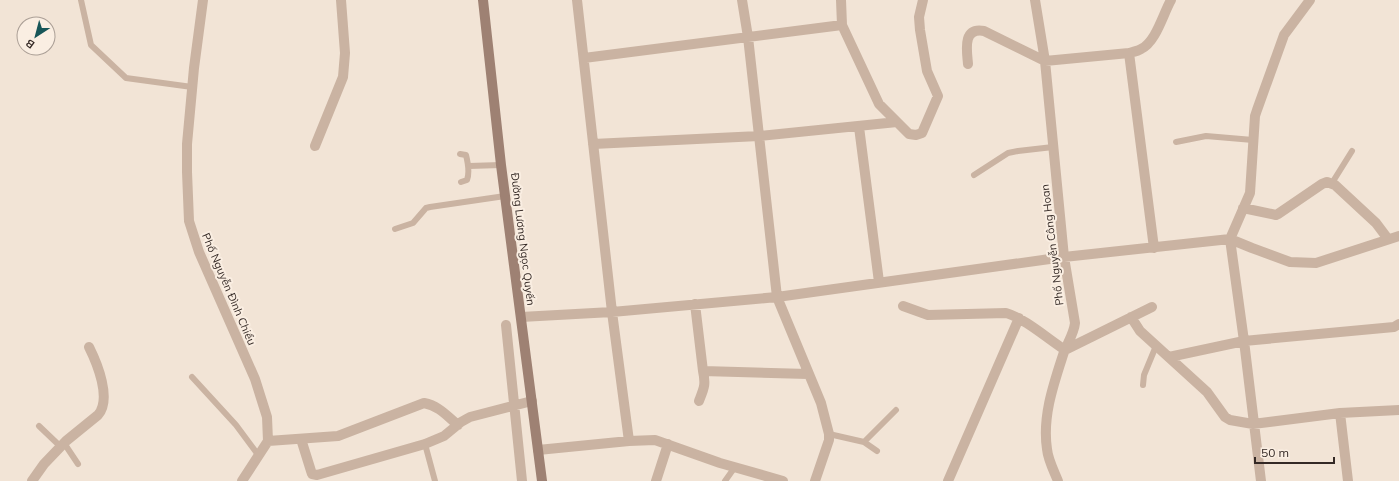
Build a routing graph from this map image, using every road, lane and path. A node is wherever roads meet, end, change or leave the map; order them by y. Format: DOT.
graph roads {
  1 [pos="81,0"];
  2 [pos="203,0"];
  3 [pos="341,0"];
  4 [pos="483,0"];
  5 [pos="577,0"];
  6 [pos="742,0"];
  7 [pos="842,0"];
  8 [pos="923,0"];
  9 [pos="1035,0"];
  10 [pos="1171,0"];
  11 [pos="1310,0"];
  12 [pos="842,25"];
  13 [pos="748,37"];
  14 [pos="1129,53"];
  15 [pos="584,58"];
  16 [pos="1045,61"];
  17 [pos="968,64"];
  18 [pos="192,87"];
  19 [pos="898,122"];
  20 [pos="859,127"];
  21 [pos="759,136"];
  22 [pos="1253,140"];
  23 [pos="1176,142"];
  24 [pos="593,144"];
  25 [pos="315,146"];
  26 [pos="1053,147"];
  27 [pos="1352,151"];
  28 [pos="460,154"];
  29 [pos="501,165"];
  30 [pos="469,166"];
  31 [pos="974,175"];
  32 [pos="461,182"];
  33 [pos="1332,183"];
  34 [pos="505,196"];
  35 [pos="1244,208"];
  36 [pos="395,229"];
  37 [pos="1399,236"];
  38 [pos="1230,239"];
  39 [pos="1388,239"];
  40 [pos="1154,248"];
  41 [pos="1064,257"];
  42 [pos="879,282"];
  43 [pos="777,297"];
  44 [pos="695,304"];
  45 [pos="903,306"];
  46 [pos="1152,307"];
  47 [pos="612,312"];
  48 [pos="521,317"];
  49 [pos="1131,317"];
  50 [pos="1019,318"];
  51 [pos="1399,324"];
  52 [pos="506,325"];
  53 [pos="1244,341"];
  54 [pos="1156,346"];
  55 [pos="89,347"];
  56 [pos="1065,350"];
  57 [pos="1169,357"];
  58 [pos="703,371"];
  59 [pos="808,374"];
  60 [pos="192,377"];
  61 [pos="1143,385"];
  62 [pos="532,401"];
  63 [pos="698,401"];
  64 [pos="515,406"];
  65 [pos="896,410"];
  66 [pos="1399,410"];
  67 [pos="1340,413"];
  68 [pos="458,424"];
  69 [pos="1254,424"];
  70 [pos="39,426"];
  71 [pos="829,434"];
  72 [pos="301,440"];
  73 [pos="268,441"];
  74 [pos="629,441"];
  75 [pos="864,442"];
  76 [pos="425,444"];
  77 [pos="668,444"];
  78 [pos="62,445"];
  79 [pos="538,450"];
  80 [pos="877,450"];
  81 [pos="259,456"];
  82 [pos="78,464"];
  83 [pos="735,467"];
  84 [pos="32,481"];
  85 [pos="242,481"];
  86 [pos="435,481"];
  87 [pos="522,481"];
  88 [pos="542,481"];
  89 [pos="656,481"];
  90 [pos="725,481"];
  91 [pos="783,481"];
  92 [pos="815,481"];
  93 [pos="948,481"];
  94 [pos="1058,481"];
  95 [pos="1261,481"];
  96 [pos="1348,481"];
  1 -- 18 [label="lane"];
  2 -- 18 [label="street, Phố Nguyễn Đình Chiểu"];
  3 -- 25 [label="street"];
  4 -- 29 [label="main road, Đường Lương Ngọc Quyến"];
  5 -- 15 [label="street"];
  6 -- 13 [label="street"];
  7 -- 12 [label="street"];
  8 -- 19 [label="street"];
  9 -- 16 [label="street, Phố Nguyễn Công Hoan"];
  10 -- 14 [label="street"];
  11 -- 22 [label="street"];
  12 -- 13 [label="street"];
  12 -- 19 [label="street"];
  13 -- 15 [label="street"];
  13 -- 21 [label="street"];
  14 -- 16 [label="street"];
  14 -- 40 [label="street"];
  15 -- 24 [label="street"];
  16 -- 17 [label="street"];
  16 -- 26 [label="street, Phố Nguyễn Công Hoan"];
  18 -- 73 [label="street, Phố Nguyễn Đình Chiểu"];
  19 -- 20 [label="street"];
  20 -- 21 [label="street"];
  20 -- 42 [label="street"];
  21 -- 24 [label="street"];
  21 -- 43 [label="street"];
  22 -- 23 [label="lane"];
  22 -- 35 [label="street"];
  24 -- 47 [label="street"];
  26 -- 31 [label="lane"];
  26 -- 41 [label="street, Phố Nguyễn Công Hoan"];
  27 -- 33 [label="lane"];
  28 -- 30 [label="lane"];
  29 -- 30 [label="lane"];
  29 -- 34 [label="main road, Đường Lương Ngọc Quyến"];
  30 -- 32 [label="lane"];
  33 -- 35 [label="street"];
  33 -- 39 [label="street"];
  34 -- 36 [label="lane"];
  34 -- 48 [label="main road, Đường Lương Ngọc Quyến"];
  35 -- 38 [label="street"];
  37 -- 39 [label="street"];
  38 -- 39 [label="street"];
  38 -- 40 [label="street"];
  38 -- 53 [label="street"];
  40 -- 41 [label="street"];
  41 -- 42 [label="street"];
  41 -- 56 [label="street, Phố Nguyễn Công Hoan"];
  42 -- 43 [label="street"];
  43 -- 44 [label="street"];
  43 -- 59 [label="street"];
  44 -- 47 [label="street"];
  44 -- 58 [label="street"];
  45 -- 50 [label="street"];
  46 -- 49 [label="street"];
  47 -- 48 [label="street"];
  47 -- 74 [label="street"];
  48 -- 62 [label="main road, Đường Lương Ngọc Quyến"];
  49 -- 54 [label="street"];
  49 -- 56 [label="street"];
  50 -- 56 [label="street"];
  50 -- 93 [label="street"];
  51 -- 53 [label="street"];
  52 -- 64 [label="street"];
  53 -- 57 [label="street"];
  53 -- 69 [label="street"];
  54 -- 57 [label="street"];
  54 -- 61 [label="lane"];
  55 -- 78 [label="street"];
  56 -- 94 [label="street, Phố Nguyễn Công Hoan"];
  57 -- 69 [label="street"];
  58 -- 59 [label="street"];
  58 -- 63 [label="street"];
  59 -- 71 [label="street"];
  60 -- 81 [label="lane"];
  62 -- 64 [label="street"];
  62 -- 79 [label="main road, Đường Lương Ngọc Quyến"];
  64 -- 68 [label="street"];
  64 -- 87 [label="street"];
  65 -- 75 [label="lane"];
  66 -- 67 [label="street"];
  67 -- 69 [label="street"];
  67 -- 96 [label="street"];
  68 -- 72 [label="street"];
  68 -- 76 [label="street"];
  69 -- 95 [label="street"];
  70 -- 78 [label="lane"];
  71 -- 75 [label="lane"];
  71 -- 92 [label="street"];
  72 -- 73 [label="street"];
  72 -- 76 [label="street"];
  73 -- 81 [label="street"];
  74 -- 77 [label="street"];
  74 -- 79 [label="street"];
  75 -- 80 [label="lane"];
  76 -- 86 [label="lane"];
  77 -- 83 [label="street"];
  77 -- 89 [label="street"];
  78 -- 82 [label="lane"];
  78 -- 84 [label="street"];
  79 -- 88 [label="main road, Đường Lương Ngọc Quyến"];
  81 -- 85 [label="street"];
  83 -- 90 [label="lane"];
  83 -- 91 [label="street"];
}
